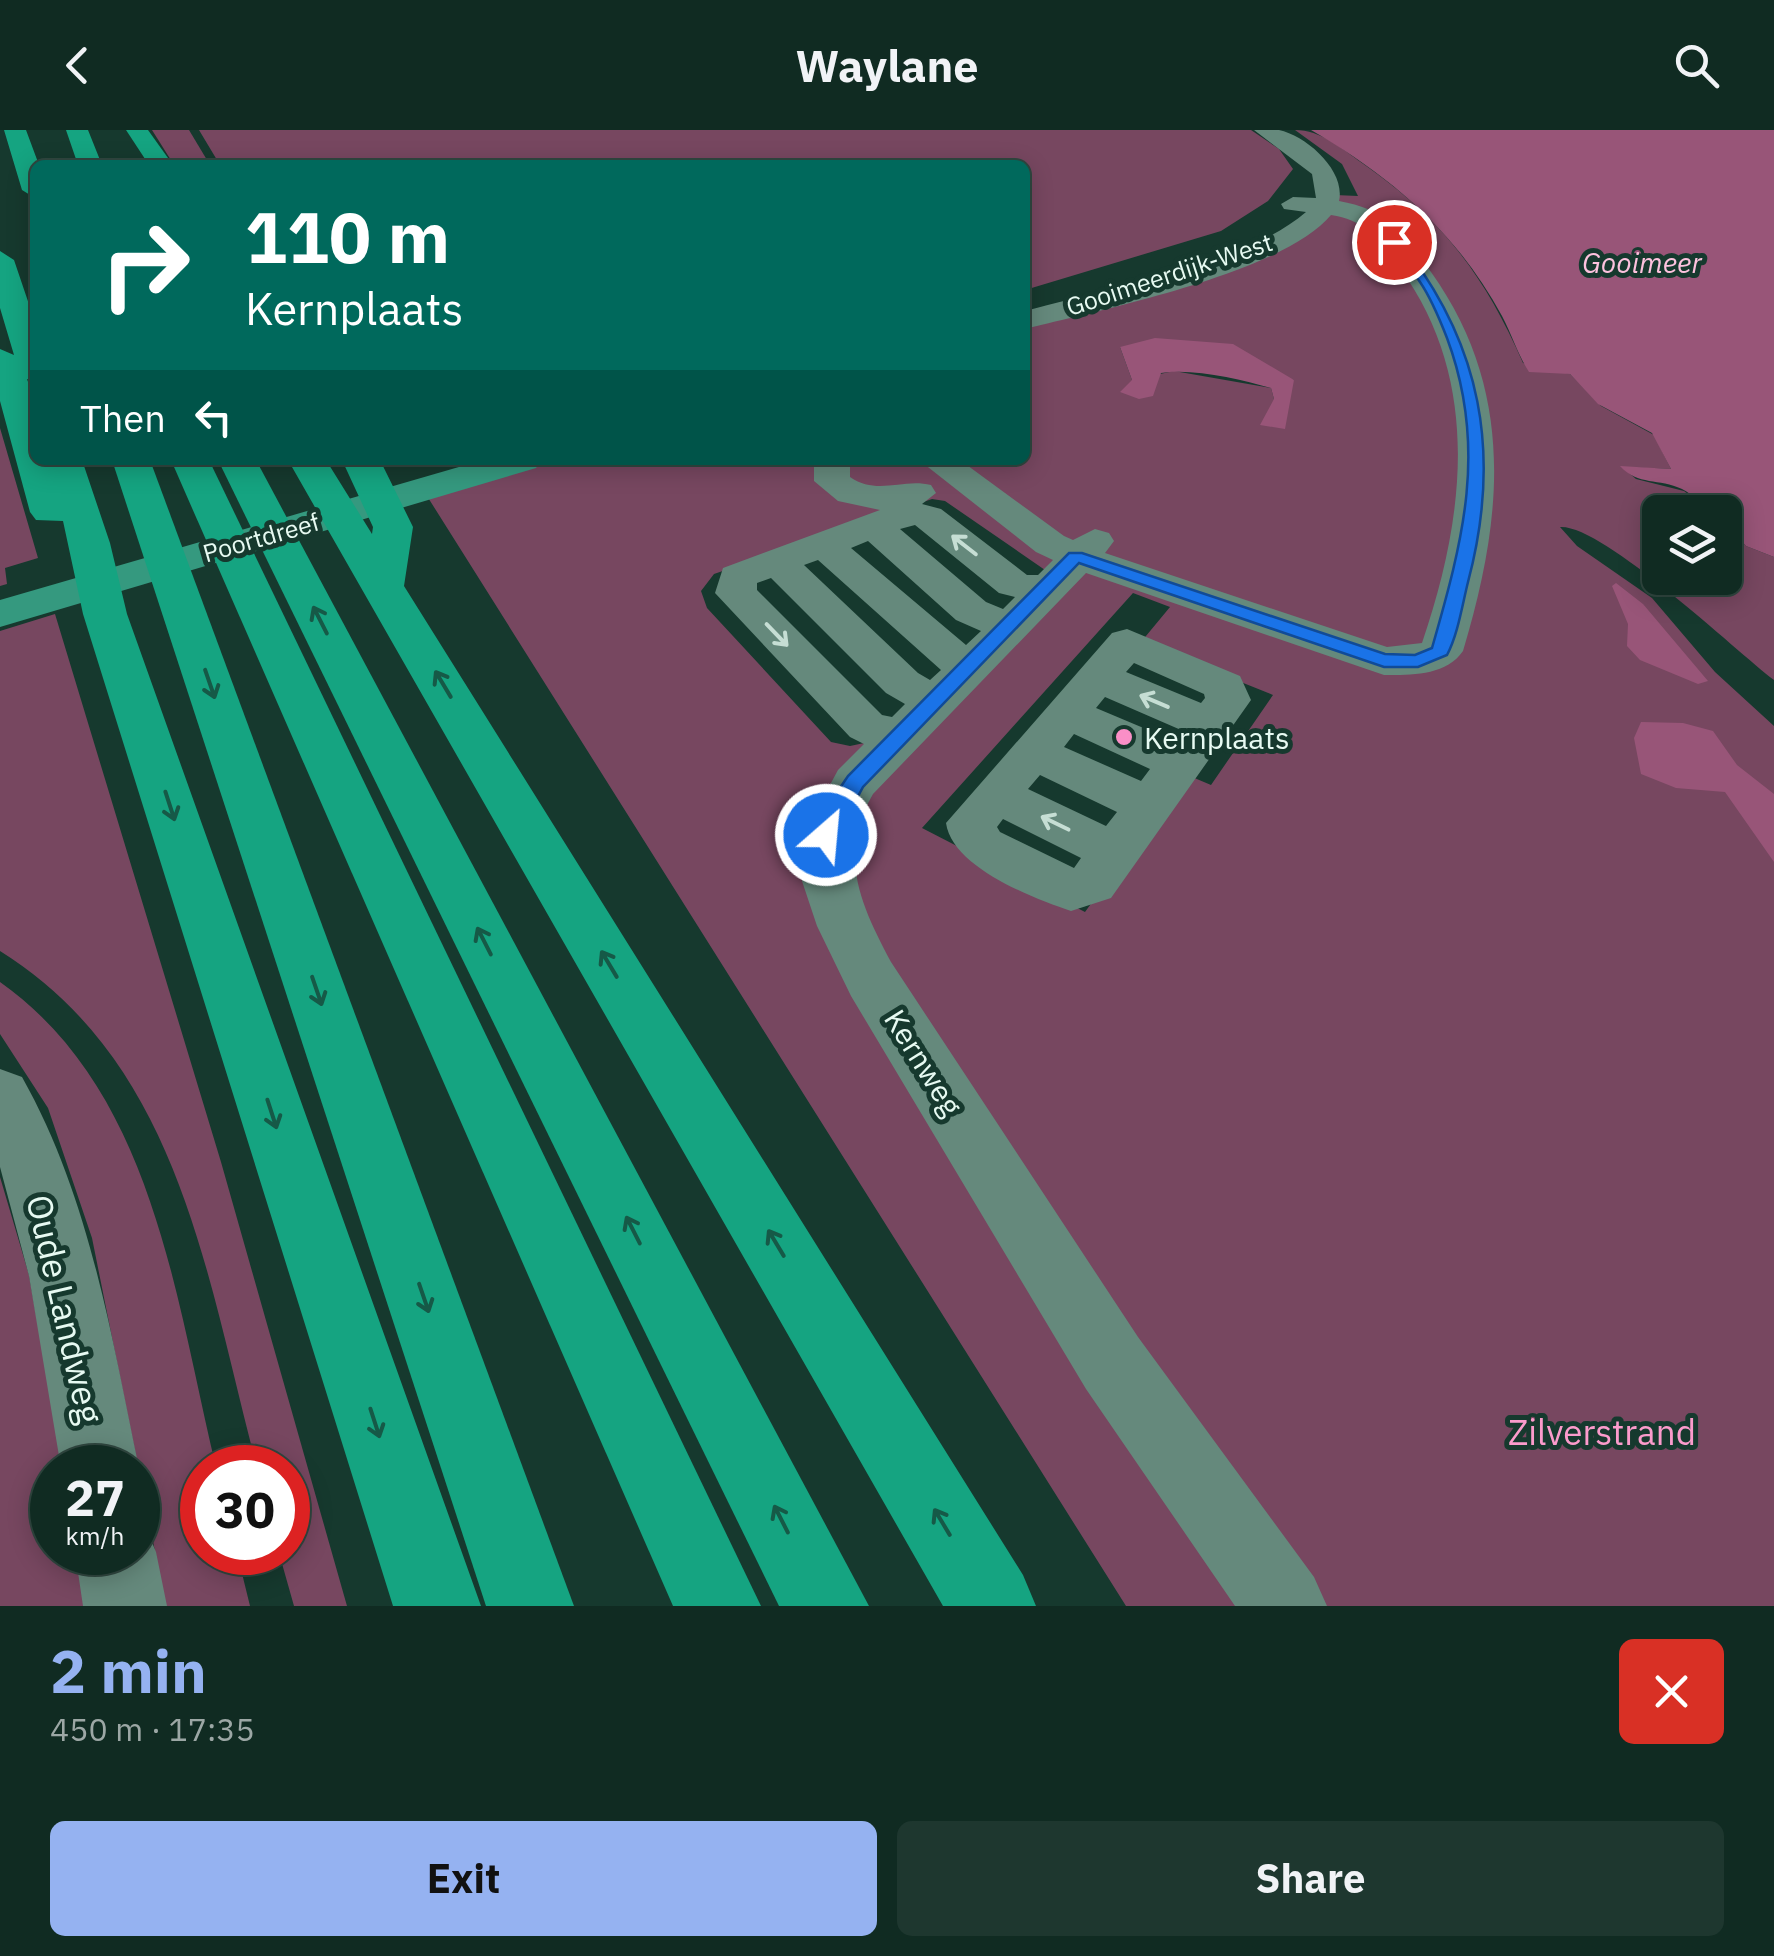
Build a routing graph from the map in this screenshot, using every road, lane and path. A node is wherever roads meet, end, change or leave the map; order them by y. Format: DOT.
graph roads {
  1 [pos="15,130"];
  2 [pos="77,130"];
  3 [pos="123,130"];
  4 [pos="137,130"];
  5 [pos="1268,132"];
  6 [pos="88,160"];
  7 [pos="136,160"];
  8 [pos="158,160"];
  9 [pos="30,175"];
  10 [pos="1312,208"];
  11 [pos="0,260"];
  12 [pos="1030,298"];
  13 [pos="1030,318"];
  14 [pos="30,355"];
  15 [pos="0,359"];
  16 [pos="30,429"];
  17 [pos="44,465"];
  18 [pos="65,465"];
  19 [pos="132,465"];
  20 [pos="192,465"];
  21 [pos="241,465"];
  22 [pos="362,465"];
  23 [pos="453,465"];
  24 [pos="506,465"];
  25 [pos="832,465"];
  26 [pos="966,465"];
  27 [pos="969,465"];
  28 [pos="313,470"];
  29 [pos="871,524"];
  30 [pos="822,543"];
  31 [pos="76,548"];
  32 [pos="377,550"];
  33 [pos="1073,561"];
  34 [pos="266,566"];
  35 [pos="1170,589"];
  36 [pos="0,595"];
  37 [pos="0,614"];
  38 [pos="1008,627"];
  39 [pos="1112,660"];
  40 [pos="967,669"];
  41 [pos="1066,713"];
  42 [pos="920,717"];
  43 [pos="1032,752"];
  44 [pos="1180,763"];
  45 [pos="1149,806"];
  46 [pos="0,1098"];
  47 [pos="95,1445"];
  48 [pos="119,1575"];
  49 [pos="124,1606"];
  50 [pos="436,1606"];
  51 [pos="530,1606"];
  52 [pos="717,1606"];
  53 [pos="825,1606"];
  54 [pos="992,1606"];
  55 [pos="1285,1606"];
  1 -- 9 [label="highway"];
  2 -- 6 [label="highway"];
  3 -- 7 [label="highway"];
  4 -- 8 [label="highway"];
  5 -- 10 [label="street"];
  10 -- 12 [label="street, Gooimeerdijk-West"];
  10 -- 13 [label="street, Gooimeerdijk-West"];
  10 -- 35 [label="street"];
  11 -- 14 [label="highway"];
  15 -- 16 [label="highway"];
  17 -- 31 [label="highway"];
  18 -- 31 [label="highway"];
  19 -- 51 [label="highway, one-way"];
  20 -- 34 [label="highway"];
  21 -- 34 [label="highway"];
  22 -- 32 [label="highway"];
  23 -- 36 [label="main road, Poortdreef"];
  24 -- 37 [label="main road, Poortdreef"];
  25 -- 26 [label="street"];
  27 -- 33 [label="street"];
  28 -- 32 [label="highway"];
  29 -- 30 [label="street"];
  33 -- 29 [label="street, one-way"];
  29 -- 38 [label="street"];
  30 -- 40 [label="street"];
  30 -- 42 [label="street, one-way"];
  31 -- 50 [label="highway, one-way"];
  54 -- 32 [label="highway, one-way"];
  33 -- 35 [label="street"];
  33 -- 38 [label="street, Kernweg"];
  34 -- 52 [label="highway"];
  53 -- 34 [label="highway, one-way"];
  35 -- 39 [label="street"];
  38 -- 40 [label="street, Kernweg"];
  39 -- 41 [label="street"];
  39 -- 44 [label="street"];
  40 -- 42 [label="street, Kernweg"];
  41 -- 43 [label="street"];
  41 -- 44 [label="street"];
  42 -- 55 [label="street, Kernweg"];
  43 -- 45 [label="street"];
  45 -- 43 [label="street, one-way"];
  44 -- 45 [label="street"];
  46 -- 47 [label="street, Oude Landweg"];
  48 -- 49 [label="street"];
}
